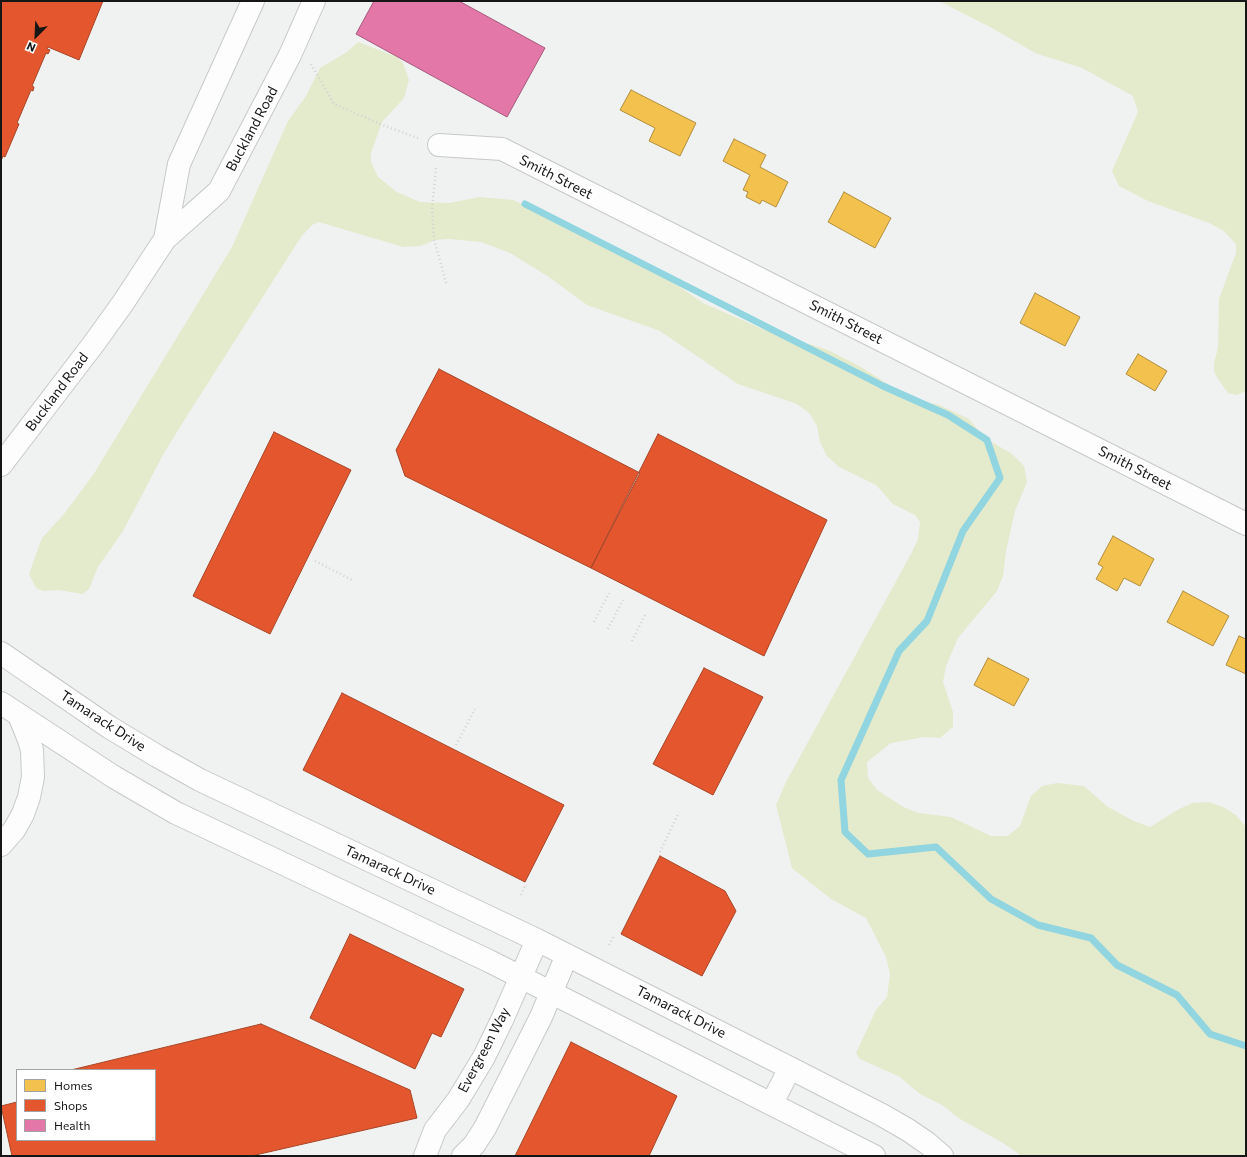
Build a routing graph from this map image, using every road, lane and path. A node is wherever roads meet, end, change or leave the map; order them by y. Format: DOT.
graph roads {
  1 [pos="253,1"];
  2 [pos="314,1"];
  3 [pos="312,64"];
  4 [pos="439,145"];
  5 [pos="165,239"];
  6 [pos="447,286"];
  7 [pos="1,465"];
  8 [pos="1246,524"];
  9 [pos="315,561"];
  10 [pos="354,581"];
  11 [pos="609,593"];
  12 [pos="623,600"];
  13 [pos="646,613"];
  14 [pos="594,622"];
  15 [pos="608,629"];
  16 [pos="632,641"];
  17 [pos="1,653"];
  18 [pos="1,703"];
  19 [pos="475,709"];
  20 [pos="19,715"];
  21 [pos="456,745"];
  22 [pos="679,812"];
  23 [pos="1,845"];
  24 [pos="660,852"];
  25 [pos="525,886"];
  26 [pos="521,896"];
  27 [pos="614,936"];
  28 [pos="537,940"];
  29 [pos="609,945"];
  30 [pos="567,955"];
  31 [pos="521,977"];
  32 [pos="552,992"];
  33 [pos="790,1068"];
  34 [pos="772,1103"];
  35 [pos="425,1156"];
  36 [pos="463,1156"];
  37 [pos="874,1156"];
  38 [pos="942,1156"];
  1 -- 5 [label="street, Buckland Road"];
  2 -- 5 [label="street, Buckland Road"];
  3 -- 4 [label="path"];
  4 -- 6 [label="path"];
  4 -- 8 [label="street, Smith Street"];
  5 -- 7 [label="street, Buckland Road"];
  9 -- 10 [label="path"];
  11 -- 14 [label="path"];
  12 -- 15 [label="path"];
  13 -- 16 [label="path"];
  17 -- 28 [label="street, Tamarack Drive"];
  18 -- 20 [label="street"];
  19 -- 21 [label="path"];
  20 -- 23 [label="street"];
  20 -- 31 [label="street"];
  22 -- 24 [label="path"];
  25 -- 26 [label="path"];
  27 -- 29 [label="path"];
  28 -- 30 [label="street, Tamarack Drive"];
  28 -- 31 [label="street, Evergreen Way"];
  30 -- 32 [label="street"];
  30 -- 33 [label="street, Tamarack Drive"];
  31 -- 32 [label="street"];
  31 -- 35 [label="street, Evergreen Way"];
  32 -- 34 [label="street"];
  32 -- 36 [label="street"];
  33 -- 34 [label="street"];
  33 -- 38 [label="street, Tamarack Drive"];
  34 -- 37 [label="street"];
}
